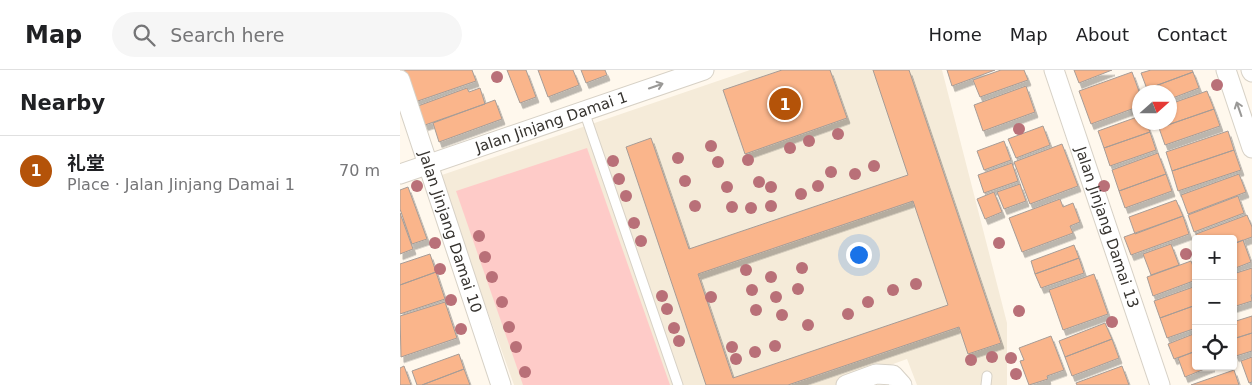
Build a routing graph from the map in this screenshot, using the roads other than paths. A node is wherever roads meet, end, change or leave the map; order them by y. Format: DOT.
graph roads {
  1 [pos="704,70"];
  2 [pos="1054,70"];
  3 [pos="1226,70"];
  4 [pos="400,80"];
  5 [pos="584,111"];
  6 [pos="1252,148"];
  7 [pos="428,165"];
  8 [pos="400,174"];
  9 [pos="501,385"];
  10 [pos="678,385"];
  11 [pos="846,385"];
  12 [pos="902,385"];
  13 [pos="1160,385"];
  5 -- 1 [label="street, Jalan Jinjang Damai 1, one-way"];
  2 -- 13 [label="street, Jalan Jinjang Damai 13"];
  6 -- 3 [label="street, one-way"];
  4 -- 7 [label="street, Jalan Jinjang Damai 10"];
  5 -- 7 [label="street, Jalan Jinjang Damai 1"];
  5 -- 10 [label="lane"];
  7 -- 8 [label="street, Jalan Jinjang Damai 1"];
  7 -- 9 [label="street, Jalan Jinjang Damai 10"];
  11 -- 12 [label="street"];
}
